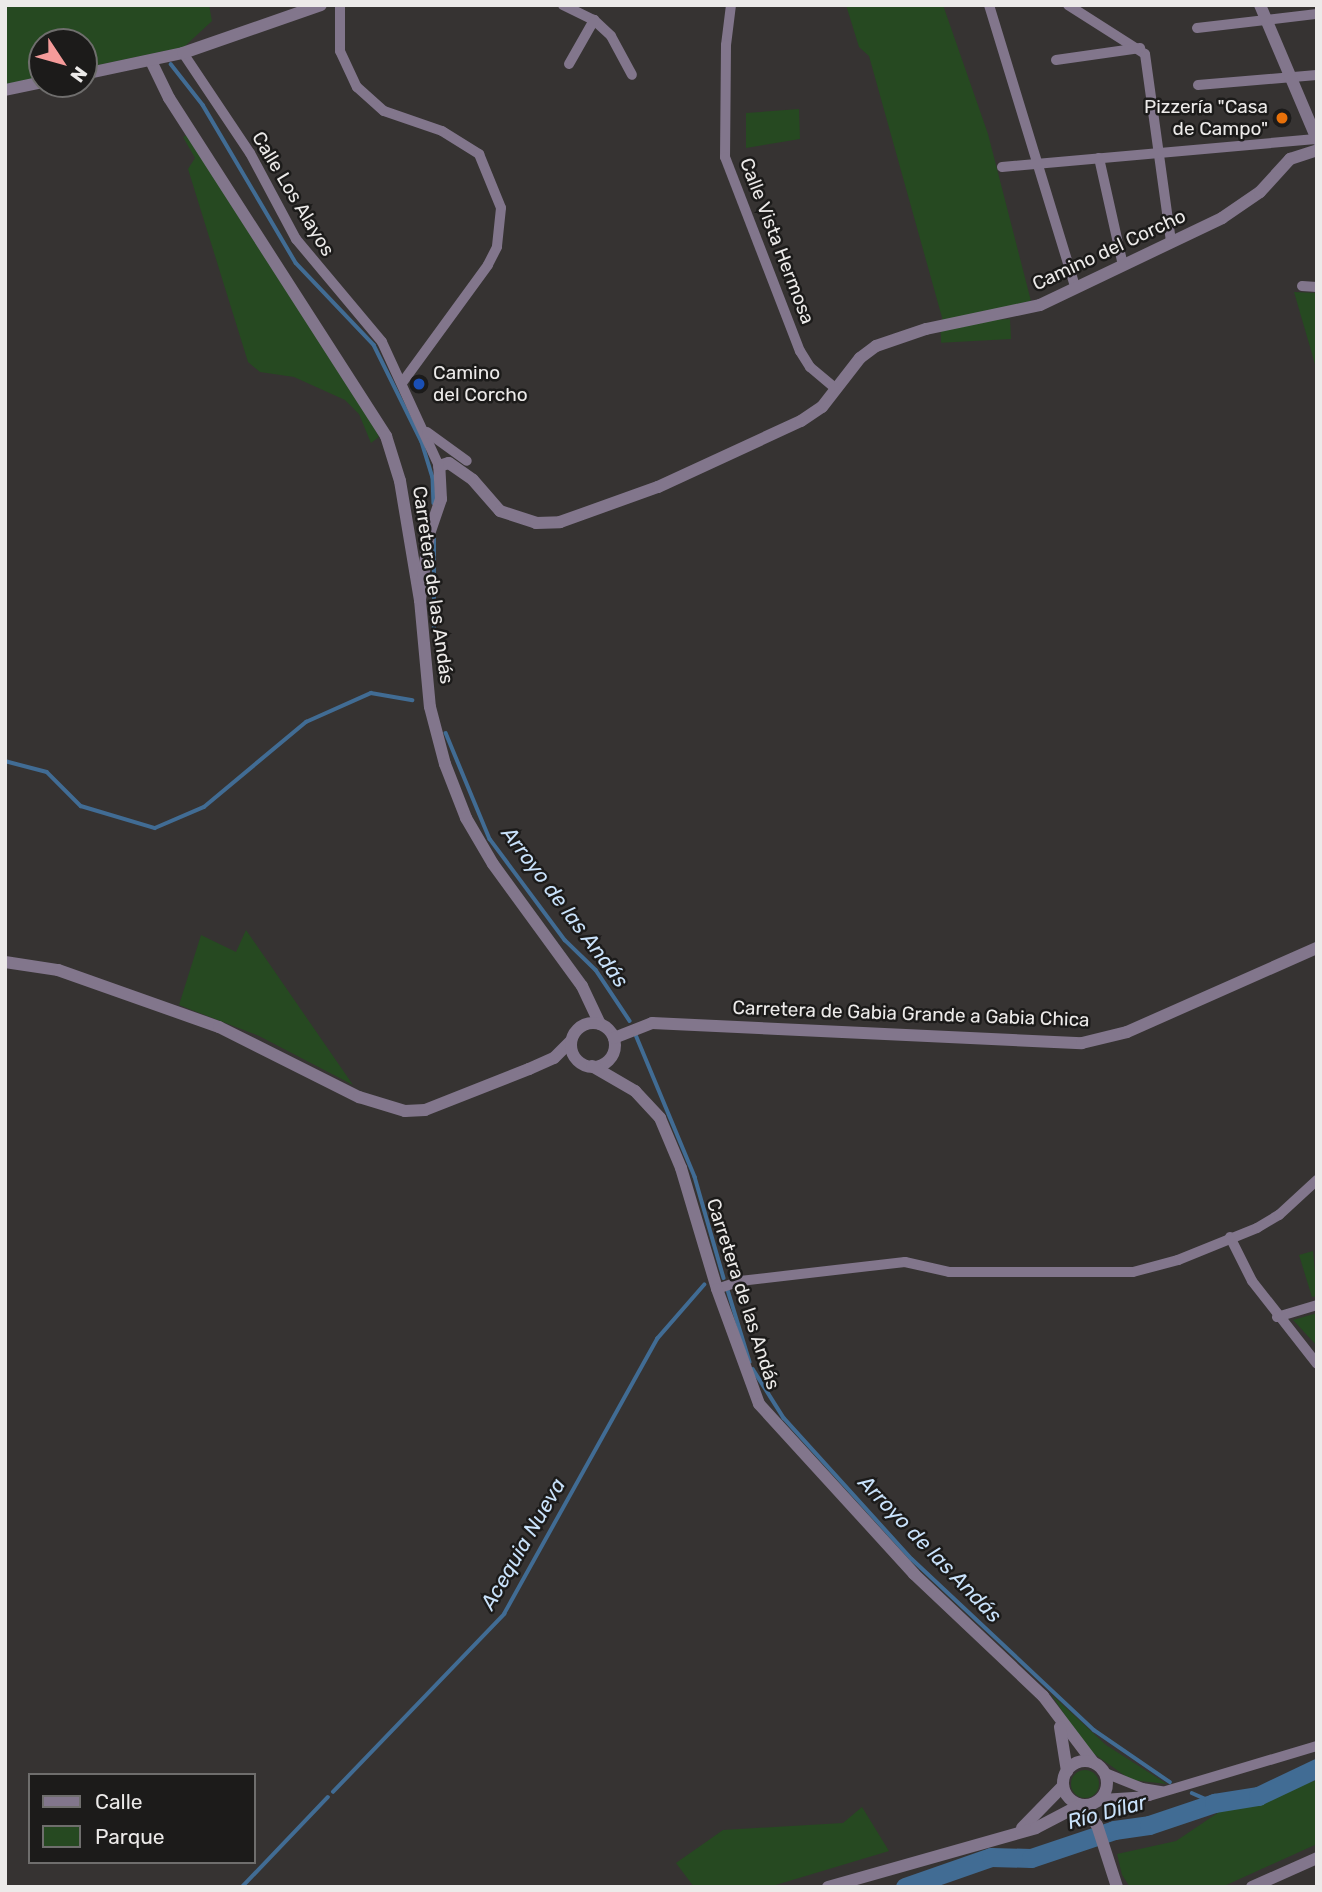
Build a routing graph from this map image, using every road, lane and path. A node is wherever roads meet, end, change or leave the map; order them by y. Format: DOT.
graph roads {
  1 [pos="321,5"];
  2 [pos="340,5"];
  3 [pos="563,5"];
  4 [pos="732,5"];
  5 [pos="989,5"];
  6 [pos="1068,5"];
  7 [pos="1260,5"];
  8 [pos="1317,14"];
  9 [pos="594,20"];
  10 [pos="1268,20"];
  11 [pos="1197,28"];
  12 [pos="1140,48"];
  13 [pos="183,53"];
  14 [pos="1056,60"];
  15 [pos="151,61"];
  16 [pos="569,64"];
  17 [pos="98,71"];
  18 [pos="632,75"];
  19 [pos="1317,75"];
  20 [pos="1289,78"];
  21 [pos="28,85"];
  22 [pos="1198,85"];
  23 [pos="5,90"];
  24 [pos="1316,143"];
  25 [pos="1158,153"];
  26 [pos="1099,158"];
  27 [pos="1041,164"];
  28 [pos="1002,167"];
  29 [pos="1171,241"];
  30 [pos="1123,265"];
  31 [pos="1302,286"];
  32 [pos="1317,286"];
  33 [pos="1075,288"];
  34 [pos="402,383"];
  35 [pos="836,389"];
  36 [pos="427,432"];
  37 [pos="444,464"];
  38 [pos="465,467"];
  39 [pos="442,480"];
  40 [pos="426,536"];
  41 [pos="408,538"];
  42 [pos="411,564"];
  43 [pos="420,600"];
  44 [pos="1317,948"];
  45 [pos="5,962"];
  46 [pos="587,1000"];
  47 [pos="600,1024"];
  48 [pos="582,1026"];
  49 [pos="614,1038"];
  50 [pos="571,1041"];
  51 [pos="612,1055"];
  52 [pos="554,1058"];
  53 [pos="576,1058"];
  54 [pos="592,1066"];
  55 [pos="615,1077"];
  56 [pos="1317,1180"];
  57 [pos="1230,1237"];
  58 [pos="717,1289"];
  59 [pos="1317,1305"];
  60 [pos="1277,1317"];
  61 [pos="1317,1364"];
  62 [pos="1060,1723"];
  63 [pos="1317,1746"];
  64 [pos="1093,1762"];
  65 [pos="1067,1771"];
  66 [pos="1105,1773"];
  67 [pos="1063,1786"];
  68 [pos="1165,1791"];
  69 [pos="1100,1800"];
  70 [pos="1082,1805"];
  71 [pos="1097,1825"];
  72 [pos="1006,1837"];
  73 [pos="1317,1858"];
  74 [pos="828,1887"];
  75 [pos="1117,1887"];
  76 [pos="1252,1887"];
  1 -- 13 [label="street"];
  2 -- 34 [label="street"];
  3 -- 9 [label="street"];
  4 -- 35 [label="street, Calle Vista Hermosa"];
  5 -- 27 [label="street"];
  6 -- 12 [label="street"];
  7 -- 10 [label="street"];
  8 -- 10 [label="street"];
  9 -- 16 [label="street"];
  9 -- 18 [label="street"];
  10 -- 11 [label="street"];
  10 -- 20 [label="street"];
  12 -- 14 [label="street"];
  12 -- 25 [label="street"];
  13 -- 15 [label="street"];
  13 -- 34 [label="street, Calle Los Alayos"];
  15 -- 17 [label="street"];
  15 -- 41 [label="street, Carretera de las Andás"];
  19 -- 20 [label="street"];
  20 -- 22 [label="street"];
  20 -- 24 [label="street"];
  21 -- 23 [label="street"];
  24 -- 25 [label="street"];
  24 -- 29 [label="street, Camino del Corcho"];
  25 -- 26 [label="street"];
  25 -- 29 [label="street"];
  26 -- 27 [label="street"];
  26 -- 30 [label="street"];
  27 -- 28 [label="street"];
  27 -- 33 [label="street"];
  29 -- 30 [label="street, Camino del Corcho"];
  30 -- 33 [label="street, Camino del Corcho"];
  31 -- 32 [label="street"];
  33 -- 35 [label="street, Camino del Corcho"];
  34 -- 36 [label="street, Camino del Corcho"];
  35 -- 38 [label="street, Camino del Corcho"];
  36 -- 37 [label="street, Camino del Corcho"];
  36 -- 38 [label="street, Camino del Corcho"];
  37 -- 38 [label="street, Camino del Corcho"];
  37 -- 39 [label="street"];
  38 -- 39 [label="street"];
  39 -- 40 [label="street"];
  40 -- 41 [label="street"];
  40 -- 42 [label="street"];
  40 -- 43 [label="street"];
  41 -- 42 [label="street, Carretera de las Andás"];
  42 -- 43 [label="street, Carretera de las Andás"];
  43 -- 46 [label="street, Carretera de las Andás"];
  44 -- 49 [label="street, Carretera de Gabia Grande a Gabia Chica"];
  45 -- 52 [label="street"];
  46 -- 47 [label="street, Carretera de las Andás"];
  46 -- 48 [label="street"];
  47 -- 48 [label="street"];
  47 -- 49 [label="street"];
  48 -- 50 [label="street"];
  49 -- 51 [label="street"];
  50 -- 52 [label="street"];
  50 -- 53 [label="street"];
  51 -- 54 [label="street"];
  51 -- 55 [label="street"];
  52 -- 53 [label="street"];
  53 -- 54 [label="street"];
  54 -- 55 [label="street, Carretera de las Andás"];
  55 -- 58 [label="street, Carretera de las Andás"];
  56 -- 57 [label="street"];
  57 -- 58 [label="street"];
  57 -- 60 [label="street"];
  58 -- 62 [label="street, Carretera de las Andás"];
  59 -- 60 [label="street"];
  60 -- 61 [label="street"];
  62 -- 64 [label="street, Carretera de las Andás"];
  62 -- 65 [label="street, Carretera de las Andás"];
  63 -- 68 [label="street"];
  64 -- 65 [label="street"];
  64 -- 66 [label="street"];
  65 -- 67 [label="street"];
  66 -- 68 [label="street"];
  66 -- 69 [label="street"];
  67 -- 70 [label="street"];
  67 -- 72 [label="street"];
  68 -- 69 [label="street"];
  69 -- 70 [label="street"];
  69 -- 71 [label="street"];
  70 -- 71 [label="street"];
  70 -- 72 [label="street"];
  71 -- 75 [label="street"];
  72 -- 74 [label="street"];
  73 -- 76 [label="street"];
}
